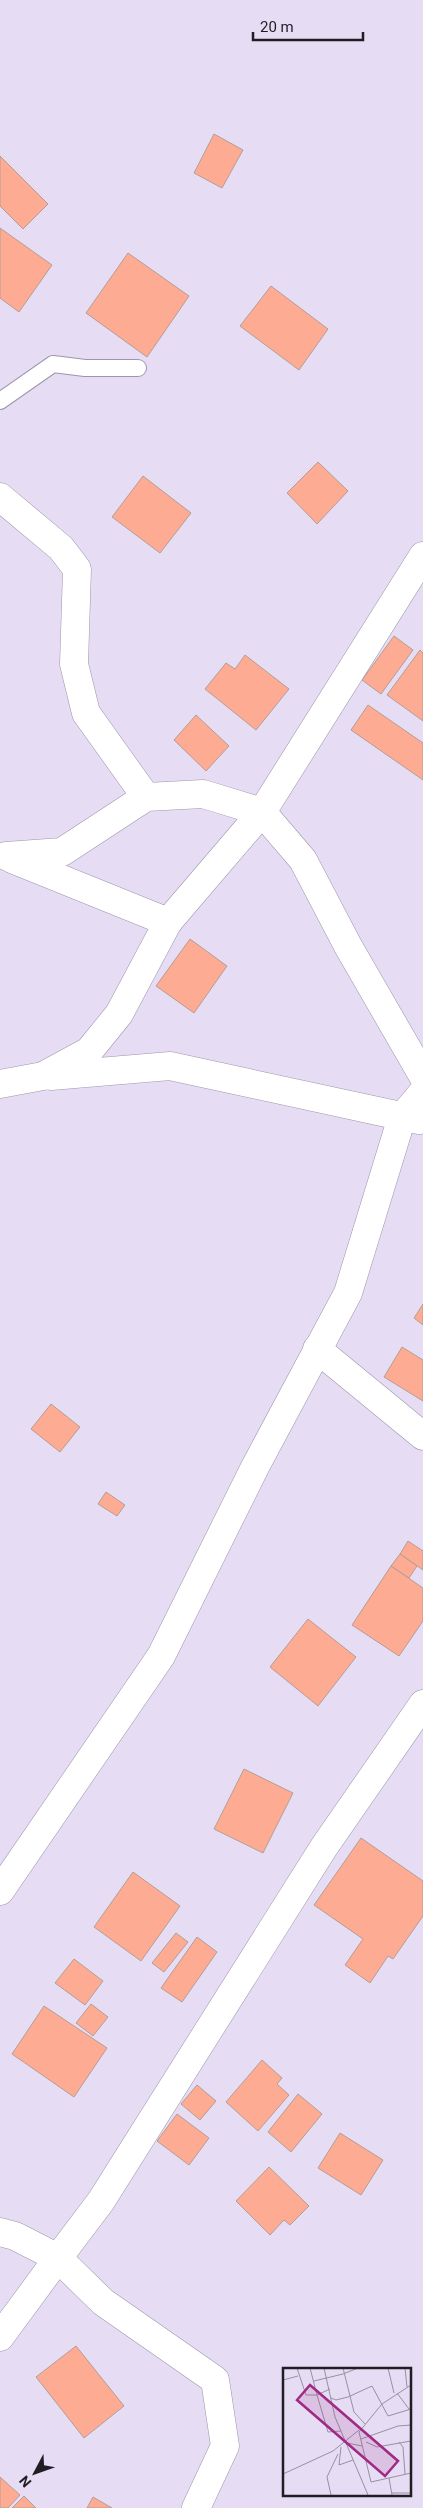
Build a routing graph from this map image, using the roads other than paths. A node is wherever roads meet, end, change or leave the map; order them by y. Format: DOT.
graph roads {
  1 [pos="138,368"];
  2 [pos="0,400"];
  3 [pos="0,497"];
  4 [pos="423,556"];
  5 [pos="146,797"];
  6 [pos="262,812"];
  7 [pos="3,854"];
  8 [pos="168,922"];
  9 [pos="44,1076"];
  10 [pos="423,1076"];
  11 [pos="0,1084"];
  12 [pos="423,1092"];
  13 [pos="412,1119"];
  14 [pos="317,1349"];
  15 [pos="423,1436"];
  16 [pos="423,1704"];
  17 [pos="0,1891"];
  18 [pos="0,2232"];
  19 [pos="58,2258"];
  20 [pos="0,2337"];
  21 [pos="196,2508"];
  1 -- 2 [label="lane"];
  3 -- 5 [label="street"];
  4 -- 6 [label="street"];
  5 -- 6 [label="street"];
  5 -- 7 [label="street"];
  6 -- 8 [label="street"];
  6 -- 10 [label="street"];
  7 -- 8 [label="street"];
  8 -- 9 [label="street"];
  9 -- 11 [label="street"];
  9 -- 13 [label="street"];
  12 -- 13 [label="street"];
  13 -- 14 [label="street"];
  14 -- 15 [label="street"];
  14 -- 17 [label="street"];
  16 -- 19 [label="street"];
  18 -- 19 [label="street"];
  19 -- 20 [label="street"];
  19 -- 21 [label="street"];
}
